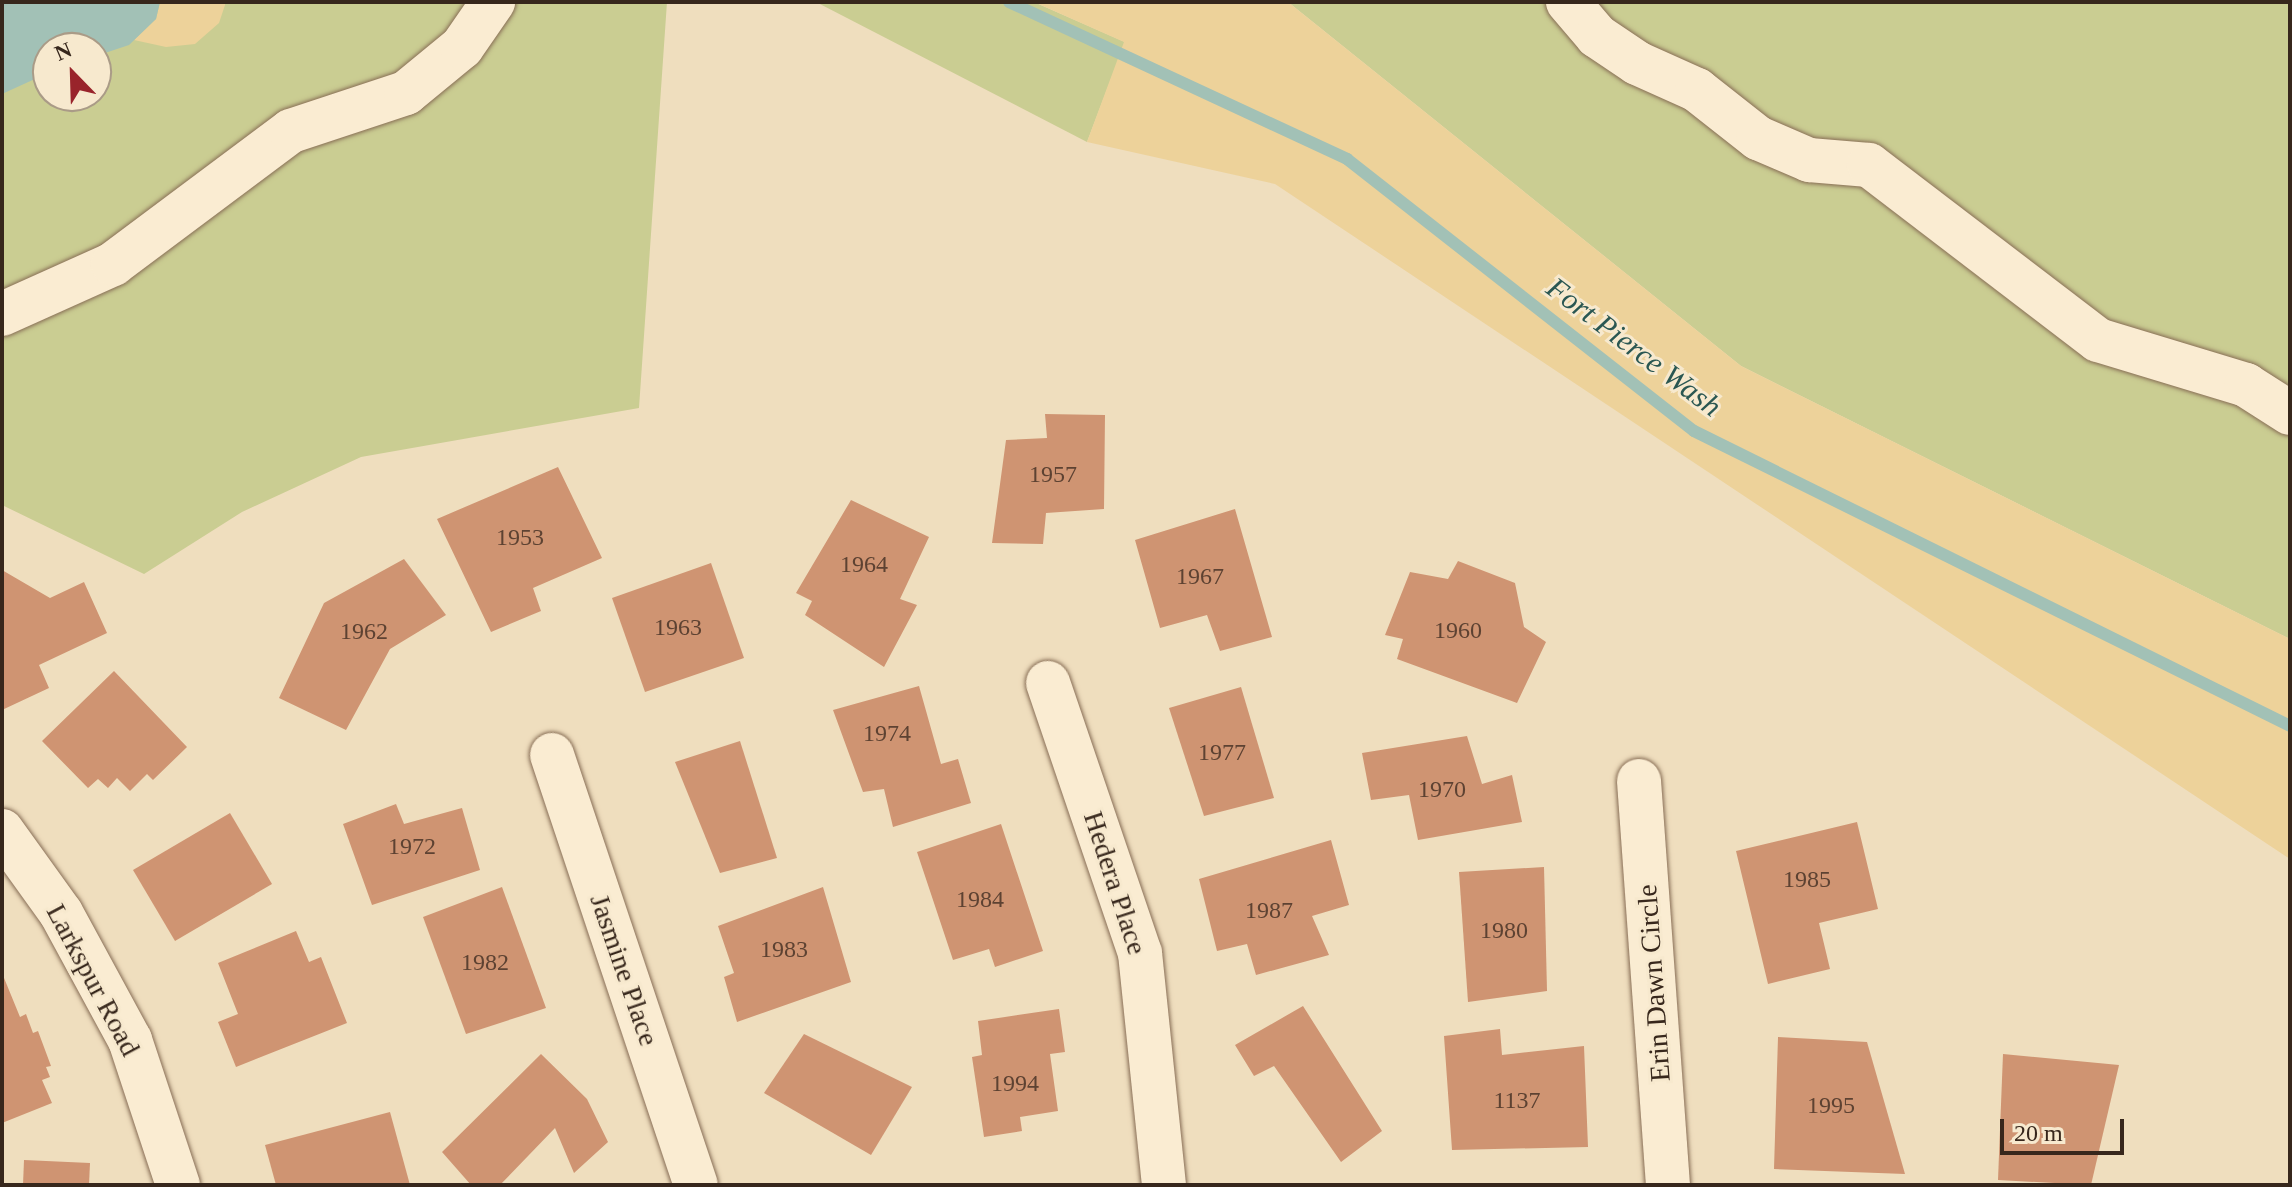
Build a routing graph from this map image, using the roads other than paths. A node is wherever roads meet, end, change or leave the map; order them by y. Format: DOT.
graph roads {
  1 [pos="493,2"];
  2 [pos="1568,2"];
  3 [pos="2,314"];
  4 [pos="2290,413"];
  5 [pos="1048,683"];
  6 [pos="552,755"];
  7 [pos="1639,781"];
  8 [pos="2,831"];
  9 [pos="178,1185"];
  10 [pos="696,1185"];
  11 [pos="1164,1185"];
  12 [pos="1668,1185"];
  1 -- 3 [label="street"];
  2 -- 4 [label="street"];
  5 -- 11 [label="street, Hedera Place"];
  6 -- 10 [label="street, Jasmine Place"];
  7 -- 12 [label="street, Erin Dawn Circle"];
  8 -- 9 [label="street, Larkspur Road"];
}
